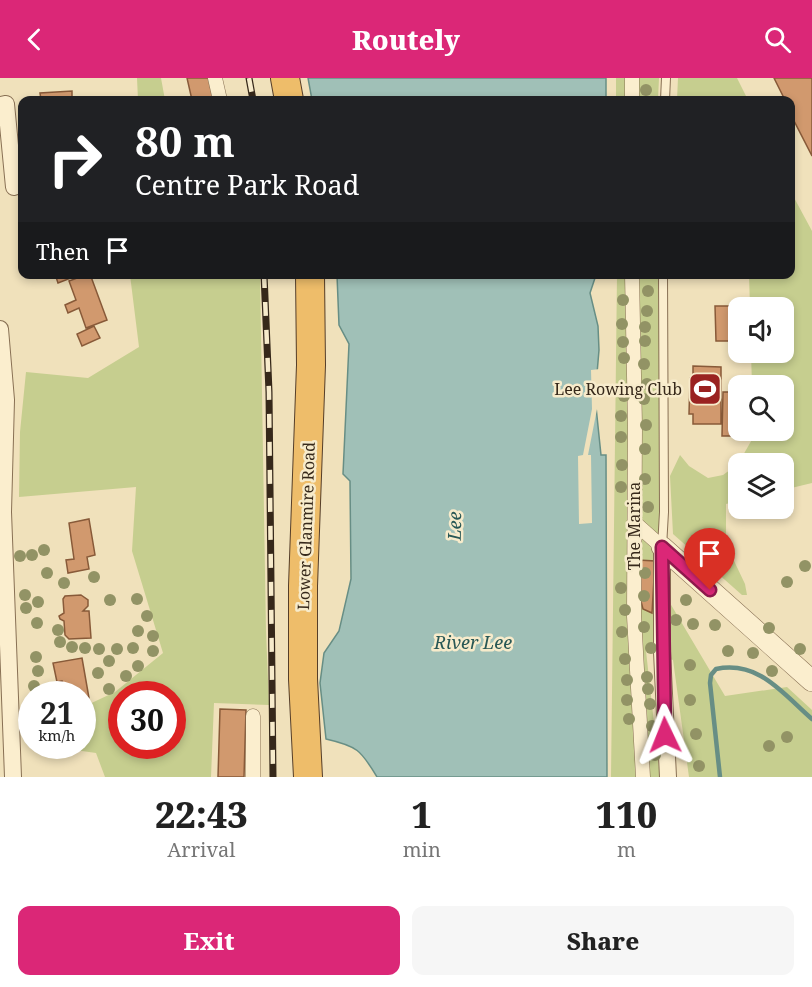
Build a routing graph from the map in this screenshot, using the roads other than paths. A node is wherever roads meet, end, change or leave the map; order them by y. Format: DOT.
graph roads {
  1 [pos="216,78"];
  2 [pos="285,78"];
  3 [pos="632,78"];
  4 [pos="666,78"];
  5 [pos="219,96"];
  6 [pos="288,96"];
  7 [pos="632,96"];
  8 [pos="665,96"];
  9 [pos="0,105"];
  10 [pos="14,187"];
  11 [pos="310,279"];
  12 [pos="633,279"];
  13 [pos="663,279"];
  14 [pos="0,329"];
  15 [pos="634,522"];
  16 [pos="662,547"];
  17 [pos="812,681"];
  18 [pos="253,716"];
  19 [pos="9,771"];
  20 [pos="253,777"];
  21 [pos="308,777"];
  22 [pos="643,777"];
  23 [pos="668,777"];
  1 -- 5 [label="street"];
  2 -- 6 [label="highway"];
  3 -- 7 [label="street"];
  4 -- 8 [label="lane"];
  9 -- 10 [label="street"];
  11 -- 21 [label="highway, Lower Glanmire Road"];
  12 -- 15 [label="street, The Marina"];
  13 -- 16 [label="lane"];
  14 -- 19 [label="street"];
  15 -- 16 [label="street"];
  15 -- 22 [label="street, The Marina"];
  16 -- 17 [label="street"];
  16 -- 23 [label="street, The Marina"];
  18 -- 20 [label="street"];
}
